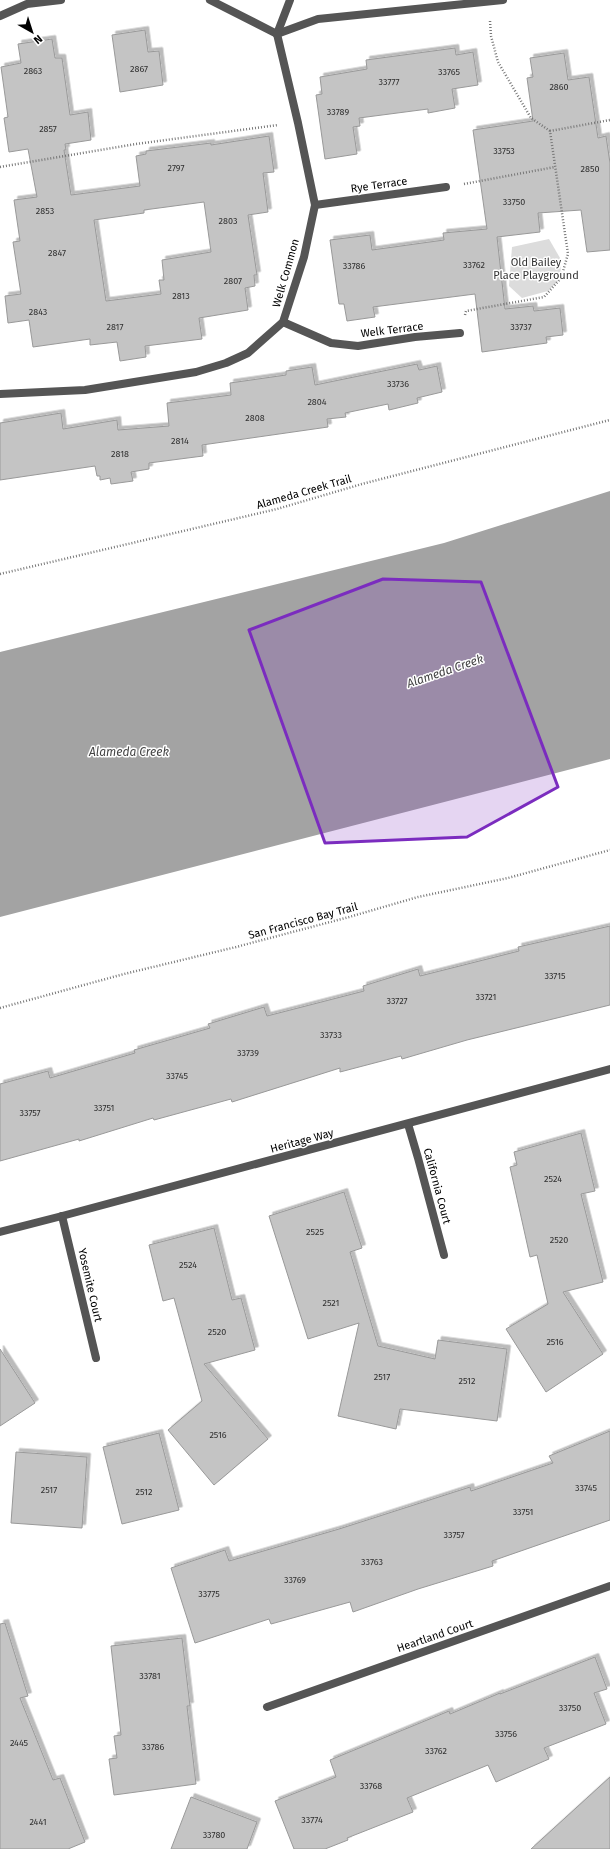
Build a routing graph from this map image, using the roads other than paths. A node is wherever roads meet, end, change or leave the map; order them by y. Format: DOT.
graph roads {
  1 [pos="61,0"];
  2 [pos="210,0"];
  3 [pos="290,0"];
  4 [pos="503,0"];
  5 [pos="0,16"];
  6 [pos="277,34"];
  7 [pos="446,187"];
  8 [pos="314,205"];
  9 [pos="283,322"];
  10 [pos="460,333"];
  11 [pos="0,394"];
  12 [pos="610,1069"];
  13 [pos="408,1124"];
  14 [pos="62,1216"];
  15 [pos="0,1232"];
  16 [pos="444,1255"];
  17 [pos="96,1358"];
  18 [pos="610,1586"];
  19 [pos="267,1706"];
  1 -- 5 [label="street"];
  2 -- 6 [label="street"];
  3 -- 6 [label="street"];
  4 -- 6 [label="street"];
  6 -- 8 [label="street, Welk Common"];
  7 -- 8 [label="street, Rye Terrace"];
  8 -- 9 [label="street, Welk Common"];
  9 -- 10 [label="street, Welk Terrace"];
  9 -- 11 [label="street, Welk Common"];
  12 -- 13 [label="street, Heritage Way"];
  13 -- 14 [label="street, Heritage Way"];
  13 -- 16 [label="street, California Court"];
  14 -- 15 [label="street, Heritage Way"];
  14 -- 17 [label="street, Yosemite Court"];
  18 -- 19 [label="street, Heartland Court"];
}
